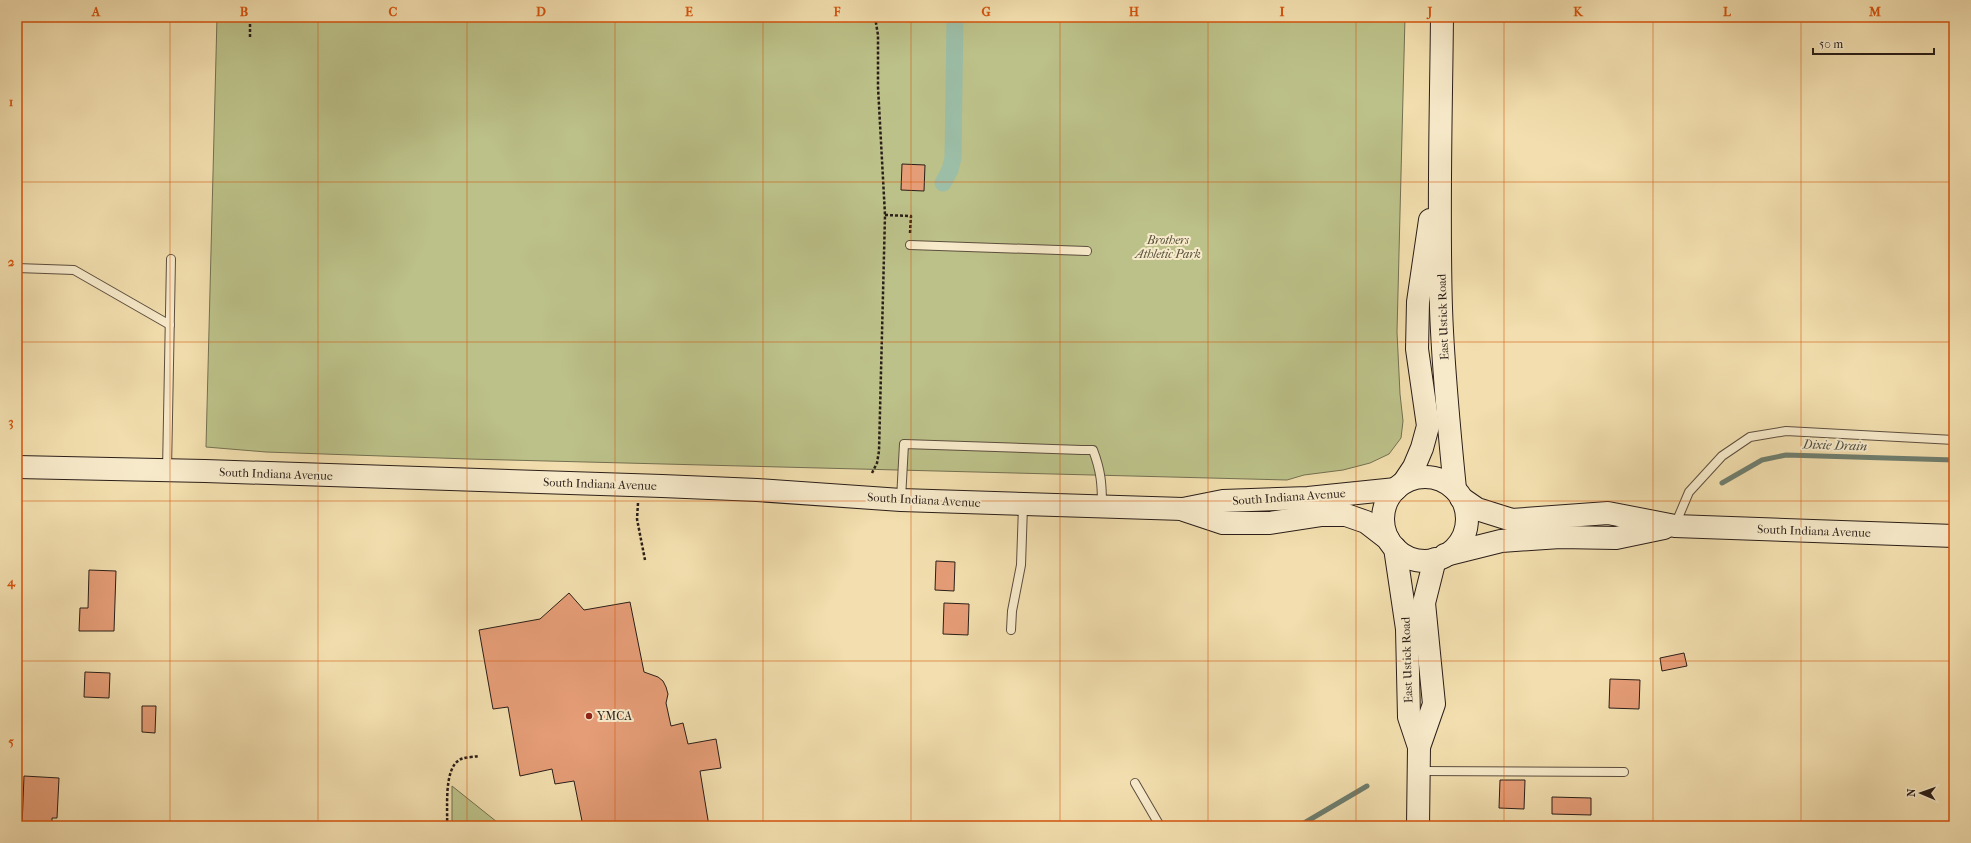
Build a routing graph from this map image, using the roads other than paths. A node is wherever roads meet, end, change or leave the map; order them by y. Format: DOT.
graph roads {
  1 [pos="1442,17"];
  2 [pos="1440,143"];
  3 [pos="910,245"];
  4 [pos="1087,251"];
  5 [pos="171,259"];
  6 [pos="17,268"];
  7 [pos="170,325"];
  8 [pos="1954,440"];
  9 [pos="17,467"];
  10 [pos="167,471"];
  11 [pos="1400,485"];
  12 [pos="1458,494"];
  13 [pos="901,500"];
  14 [pos="1023,504"];
  15 [pos="1102,507"];
  16 [pos="1183,509"];
  17 [pos="1675,526"];
  18 [pos="1954,536"];
  19 [pos="1392,544"];
  20 [pos="1440,557"];
  21 [pos="1011,630"];
  22 [pos="1420,747"];
  23 [pos="1420,771"];
  24 [pos="1624,772"];
  25 [pos="1135,783"];
  26 [pos="1160,826"];
  27 [pos="1418,826"];
  1 -- 2 [label="main road, East Ustick Road"];
  2 -- 11 [label="main road, East Ustick Road"];
  2 -- 12 [label="main road, East Ustick Road"];
  3 -- 4 [label="lane"];
  5 -- 7 [label="lane"];
  6 -- 7 [label="lane"];
  7 -- 10 [label="lane"];
  8 -- 17 [label="lane"];
  9 -- 10 [label="main road, South Indiana Avenue"];
  10 -- 13 [label="main road, South Indiana Avenue"];
  11 -- 12 [label="main road"];
  11 -- 16 [label="main road, South Indiana Avenue"];
  11 -- 19 [label="main road"];
  12 -- 17 [label="main road, South Indiana Avenue"];
  12 -- 20 [label="main road"];
  13 -- 14 [label="main road, South Indiana Avenue"];
  13 -- 15 [label="lane"];
  14 -- 15 [label="main road, South Indiana Avenue"];
  14 -- 21 [label="lane"];
  15 -- 16 [label="main road, South Indiana Avenue"];
  16 -- 19 [label="main road, South Indiana Avenue"];
  17 -- 18 [label="main road, South Indiana Avenue"];
  17 -- 20 [label="main road, South Indiana Avenue"];
  19 -- 20 [label="main road"];
  19 -- 22 [label="main road, East Ustick Road"];
  20 -- 22 [label="main road, East Ustick Road"];
  22 -- 23 [label="main road, East Ustick Road"];
  23 -- 24 [label="lane"];
  23 -- 27 [label="main road, East Ustick Road"];
  25 -- 26 [label="lane"];
}
